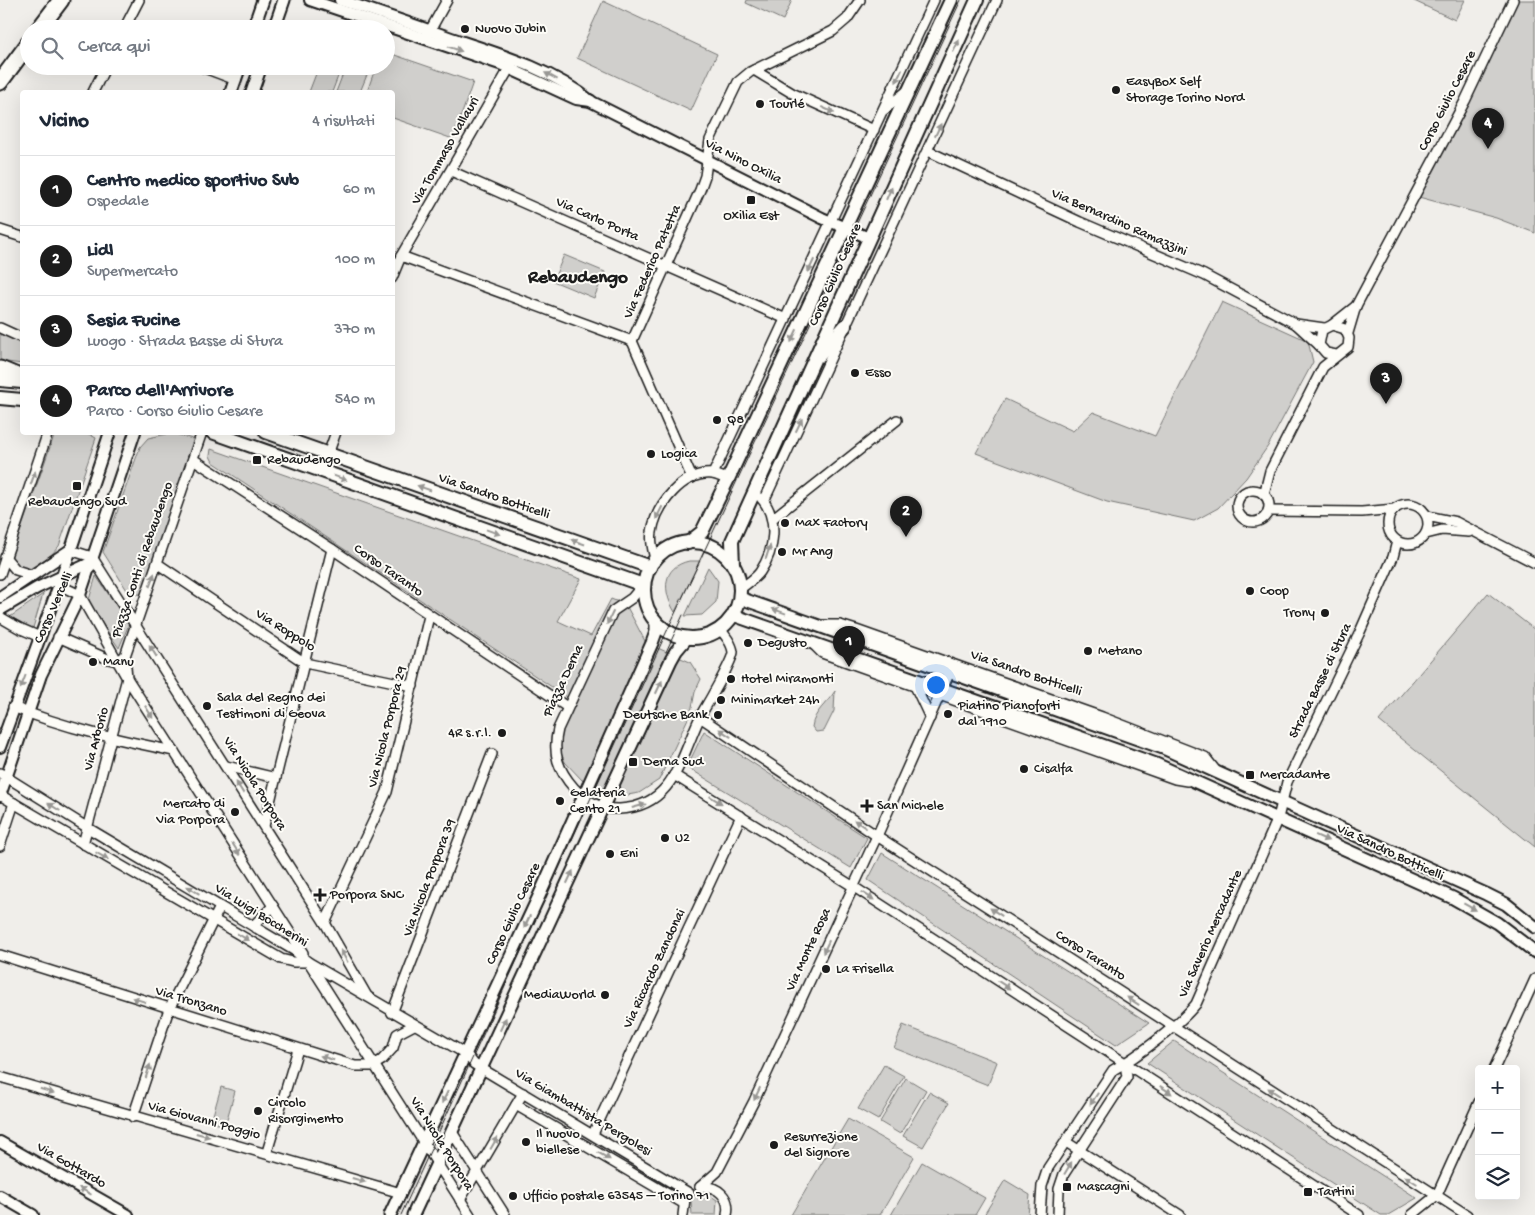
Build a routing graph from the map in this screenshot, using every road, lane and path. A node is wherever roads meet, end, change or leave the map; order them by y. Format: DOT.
graph roads {
  1 [pos="61,0"];
  2 [pos="139,0"];
  3 [pos="263,0"];
  4 [pos="284,0"];
  5 [pos="310,0"];
  6 [pos="340,0"];
  7 [pos="447,0"];
  8 [pos="860,0"];
  9 [pos="934,0"];
  10 [pos="951,0"];
  11 [pos="977,0"];
  12 [pos="997,0"];
  13 [pos="1513,0"];
  14 [pos="47,20"];
  15 [pos="129,20"];
  16 [pos="256,20"];
  17 [pos="277,20"];
  18 [pos="377,20"];
  19 [pos="390,20"];
  20 [pos="395,22"];
  21 [pos="395,25"];
  22 [pos="428,35"];
  23 [pos="20,55"];
  24 [pos="512,64"];
  25 [pos="754,70"];
  26 [pos="102,75"];
  27 [pos="223,75"];
  28 [pos="237,75"];
  29 [pos="258,75"];
  30 [pos="236,80"];
  31 [pos="0,82"];
  32 [pos="910,89"];
  33 [pos="94,90"];
  34 [pos="232,90"];
  35 [pos="253,90"];
  36 [pos="882,112"];
  37 [pos="874,130"];
  38 [pos="928,151"];
  39 [pos="706,159"];
  40 [pos="451,172"];
  41 [pos="832,222"];
  42 [pos="844,228"];
  43 [pos="0,230"];
  44 [pos="20,236"];
  45 [pos="869,238"];
  46 [pos="883,244"];
  47 [pos="402,256"];
  48 [pos="666,265"];
  49 [pos="395,271"];
  50 [pos="1356,306"];
  51 [pos="786,319"];
  52 [pos="1296,324"];
  53 [pos="845,326"];
  54 [pos="1328,326"];
  55 [pos="0,328"];
  56 [pos="1348,333"];
  57 [pos="20,337"];
  58 [pos="632,341"];
  59 [pos="1321,347"];
  60 [pos="1336,355"];
  61 [pos="814,361"];
  62 [pos="1323,367"];
  63 [pos="0,369"];
  64 [pos="20,377"];
  65 [pos="0,380"];
  66 [pos="20,382"];
  67 [pos="0,398"];
  68 [pos="20,400"];
  69 [pos="897,420"];
  70 [pos="47,435"];
  71 [pos="109,435"];
  72 [pos="134,435"];
  73 [pos="201,435"];
  74 [pos="220,435"];
  75 [pos="274,435"];
  76 [pos="335,435"];
  77 [pos="788,450"];
  78 [pos="328,454"];
  79 [pos="192,459"];
  80 [pos="766,467"];
  81 [pos="322,471"];
  82 [pos="1270,471"];
  83 [pos="714,474"];
  84 [pos="692,478"];
  85 [pos="728,479"];
  86 [pos="1253,491"];
  87 [pos="754,492"];
  88 [pos="1264,496"];
  89 [pos="764,501"];
  90 [pos="1395,509"];
  91 [pos="1268,511"];
  92 [pos="1367,512"];
  93 [pos="1427,516"];
  94 [pos="772,519"];
  95 [pos="1388,523"];
  96 [pos="1472,532"];
  97 [pos="1426,534"];
  98 [pos="1398,541"];
  99 [pos="688,543"];
  100 [pos="1409,545"];
  101 [pos="332,549"];
  102 [pos="70,550"];
  103 [pos="6,557"];
  104 [pos="1393,558"];
  105 [pos="91,560"];
  106 [pos="652,563"];
  107 [pos="1535,563"];
  108 [pos="158,564"];
  109 [pos="733,565"];
  110 [pos="0,574"];
  111 [pos="32,575"];
  112 [pos="61,580"];
  113 [pos="643,585"];
  114 [pos="740,594"];
  115 [pos="80,595"];
  116 [pos="0,597"];
  117 [pos="0,610"];
  118 [pos="733,615"];
  119 [pos="430,616"];
  120 [pos="0,617"];
  121 [pos="656,623"];
  122 [pos="136,624"];
  123 [pos="719,629"];
  124 [pos="40,637"];
  125 [pos="58,637"];
  126 [pos="687,638"];
  127 [pos="809,641"];
  128 [pos="121,658"];
  129 [pos="305,663"];
  130 [pos="951,668"];
  131 [pos="127,678"];
  132 [pos="413,686"];
  133 [pos="916,686"];
  134 [pos="942,692"];
  135 [pos="13,707"];
  136 [pos="567,707"];
  137 [pos="28,713"];
  138 [pos="700,717"];
  139 [pos="930,718"];
  140 [pos="111,738"];
  141 [pos="0,747"];
  142 [pos="174,751"];
  143 [pos="492,754"];
  144 [pos="226,766"];
  145 [pos="3,775"];
  146 [pos="674,775"];
  147 [pos="276,778"];
  148 [pos="0,795"];
  149 [pos="582,797"];
  150 [pos="1281,801"];
  151 [pos="14,803"];
  152 [pos="602,807"];
  153 [pos="741,816"];
  154 [pos="1278,818"];
  155 [pos="264,826"];
  156 [pos="88,828"];
  157 [pos="877,836"];
  158 [pos="83,844"];
  159 [pos="0,846"];
  160 [pos="854,887"];
  161 [pos="272,906"];
  162 [pos="220,907"];
  163 [pos="214,920"];
  164 [pos="325,923"];
  165 [pos="252,926"];
  166 [pos="1535,927"];
  167 [pos="1535,952"];
  168 [pos="0,955"];
  169 [pos="308,962"];
  170 [pos="1535,979"];
  171 [pos="369,998"];
  172 [pos="169,1009"];
  173 [pos="392,1013"];
  174 [pos="414,1025"];
  175 [pos="1174,1027"];
  176 [pos="298,1049"];
  177 [pos="466,1054"];
  178 [pos="1125,1064"];
  179 [pos="375,1065"];
  180 [pos="1496,1065"];
  181 [pos="482,1068"];
  182 [pos="0,1077"];
  183 [pos="523,1093"];
  184 [pos="516,1104"];
  185 [pos="1475,1110"];
  186 [pos="133,1117"];
  187 [pos="452,1132"];
  188 [pos="593,1134"];
  189 [pos="424,1141"];
  190 [pos="0,1142"];
  191 [pos="1066,1142"];
  192 [pos="1079,1150"];
  193 [pos="266,1152"];
  194 [pos="437,1162"];
  195 [pos="478,1172"];
  196 [pos="700,1186"];
  197 [pos="400,1193"];
  198 [pos="689,1193"];
  199 [pos="1437,1195"];
  200 [pos="0,1196"];
  201 [pos="460,1200"];
  202 [pos="683,1203"];
  203 [pos="33,1215"];
  204 [pos="128,1215"];
  205 [pos="390,1215"];
  206 [pos="413,1215"];
  207 [pos="470,1215"];
  208 [pos="506,1215"];
  209 [pos="683,1215"];
  210 [pos="727,1215"];
  211 [pos="1040,1215"];
  212 [pos="1058,1215"];
  213 [pos="1180,1215"];
  214 [pos="1359,1215"];
  215 [pos="1412,1215"];
  216 [pos="1467,1215"];
  1 -- 14 [label="highway"];
  2 -- 15 [label="street"];
  3 -- 16 [label="main road"];
  4 -- 17 [label="main road"];
  5 -- 18 [label="street, Via Nino Oxilia"];
  6 -- 19 [label="street, Via Nino Oxilia"];
  7 -- 22 [label="street"];
  8 -- 25 [label="street, Via Federico Patetta"];
  9 -- 36 [label="street, Corso Giulio Cesare, one-way"];
  10 -- 32 [label="main road, Corso Giulio Cesare"];
  45 -- 11 [label="main road, Corso Giulio Cesare, one-way"];
  38 -- 12 [label="street, one-way"];
  13 -- 50 [label="street, Corso Giulio Cesare"];
  20 -- 22 [label="street, Via Nino Oxilia"];
  21 -- 22 [label="street, Via Nino Oxilia"];
  22 -- 24 [label="street, Via Nino Oxilia"];
  23 -- 31 [label="highway"];
  24 -- 39 [label="street, Via Nino Oxilia"];
  24 -- 40 [label="street, Via Tommaso Vallauri"];
  25 -- 37 [label="street, one-way"];
  25 -- 39 [label="street, Via Federico Patetta"];
  26 -- 33 [label="street"];
  27 -- 30 [label="street"];
  28 -- 30 [label="main road"];
  29 -- 35 [label="main road"];
  30 -- 34 [label="main road"];
  32 -- 36 [label="street, Corso Giulio Cesare"];
  32 -- 42 [label="main road, Corso Giulio Cesare"];
  36 -- 37 [label="street, Corso Giulio Cesare"];
  37 -- 41 [label="street, Corso Giulio Cesare"];
  38 -- 46 [label="street"];
  38 -- 52 [label="street, Via Bernardino Ramazzini"];
  39 -- 41 [label="street, Via Nino Oxilia"];
  39 -- 48 [label="street, Via Federico Patetta"];
  40 -- 47 [label="street, Via Tommaso Vallauri"];
  40 -- 48 [label="street, Via Carlo Porta"];
  41 -- 42 [label="street, Via Nino Oxilia"];
  41 -- 51 [label="street, Corso Giulio Cesare, one-way"];
  42 -- 45 [label="street, Via Nino Oxilia"];
  42 -- 85 [label="main road, Corso Giulio Cesare, one-way"];
  43 -- 44 [label="street"];
  45 -- 46 [label="street, Via Nino Oxilia"];
  45 -- 61 [label="main road, Corso Giulio Cesare"];
  46 -- 53 [label="street"];
  47 -- 49 [label="street"];
  47 -- 58 [label="street, Via Federico Patetta"];
  48 -- 51 [label="street, Via Carlo Porta"];
  48 -- 58 [label="street, Via Federico Patetta"];
  50 -- 54 [label="street"];
  50 -- 56 [label="street"];
  51 -- 83 [label="street, Corso Giulio Cesare"];
  52 -- 54 [label="street, Via Bernardino Ramazzini"];
  52 -- 59 [label="street, Via Bernardino Ramazzini"];
  53 -- 61 [label="main road"];
  77 -- 53 [label="street, one-way"];
  54 -- 56 [label="street"];
  54 -- 59 [label="street"];
  55 -- 57 [label="street"];
  56 -- 60 [label="street"];
  58 -- 84 [label="street"];
  59 -- 60 [label="street"];
  59 -- 62 [label="street"];
  60 -- 62 [label="street"];
  61 -- 80 [label="main road, Corso Giulio Cesare"];
  62 -- 82 [label="street"];
  63 -- 64 [label="highway"];
  65 -- 66 [label="main road"];
  67 -- 68 [label="main road"];
  69 -- 94 [label="street"];
  103 -- 70 [label="street, one-way"];
  71 -- 102 [label="street, Corso Vercelli"];
  72 -- 105 [label="street, Corso Vercelli"];
  73 -- 79 [label="street, Piazza Conti di Rebaudengo"];
  74 -- 81 [label="main road"];
  75 -- 78 [label="main road, Via Sandro Botticelli"];
  76 -- 78 [label="street"];
  77 -- 80 [label="street"];
  77 -- 89 [label="street"];
  78 -- 81 [label="street"];
  106 -- 78 [label="main road, Via Sandro Botticelli, one-way"];
  79 -- 101 [label="street, Corso Taranto"];
  79 -- 108 [label="street, Piazza Conti di Rebaudengo"];
  80 -- 87 [label="main road, Corso Giulio Cesare"];
  81 -- 113 [label="main road, one-way"];
  82 -- 86 [label="street"];
  82 -- 88 [label="street"];
  83 -- 84 [label="street, Piazza Derna"];
  83 -- 85 [label="street, Piazza Derna"];
  84 -- 106 [label="street, Piazza Derna, one-way"];
  85 -- 99 [label="main road, Corso Giulio Cesare"];
  86 -- 88 [label="street"];
  86 -- 91 [label="street"];
  87 -- 89 [label="street"];
  87 -- 109 [label="main road, Corso Giulio Cesare"];
  88 -- 91 [label="street"];
  89 -- 94 [label="street"];
  90 -- 92 [label="street"];
  90 -- 93 [label="street"];
  90 -- 95 [label="street"];
  91 -- 92 [label="street"];
  92 -- 95 [label="street"];
  93 -- 96 [label="street"];
  93 -- 97 [label="street"];
  114 -- 94 [label="street, one-way"];
  95 -- 98 [label="street"];
  96 -- 97 [label="street"];
  96 -- 107 [label="street"];
  97 -- 100 [label="street"];
  98 -- 100 [label="street"];
  98 -- 104 [label="street, Strada Basse di Stura"];
  99 -- 106 [label="main road"];
  99 -- 109 [label="main road"];
  100 -- 104 [label="street, Strada Basse di Stura"];
  101 -- 119 [label="street, Corso Taranto"];
  101 -- 129 [label="street"];
  102 -- 105 [label="street"];
  102 -- 111 [label="street"];
  102 -- 112 [label="street, Corso Vercelli"];
  103 -- 110 [label="street"];
  103 -- 111 [label="street"];
  104 -- 150 [label="street, Strada Basse di Stura"];
  105 -- 112 [label="street"];
  105 -- 115 [label="street, Corso Vercelli"];
  105 -- 122 [label="street, Via Nicola Porpora"];
  106 -- 113 [label="main road, Piazza Derna"];
  122 -- 108 [label="street, Piazza Conti di Rebaudengo, one-way"];
  108 -- 129 [label="street, Via Roppolo"];
  109 -- 114 [label="main road"];
  111 -- 116 [label="street"];
  112 -- 115 [label="street"];
  112 -- 117 [label="street"];
  112 -- 124 [label="street, Corso Vercelli"];
  113 -- 121 [label="main road"];
  113 -- 136 [label="street, Piazza Derna, one-way"];
  114 -- 118 [label="main road"];
  130 -- 114 [label="main road, Via Sandro Botticelli, one-way"];
  115 -- 125 [label="street, Corso Vercelli"];
  115 -- 128 [label="street, Via Nicola Porpora"];
  118 -- 123 [label="main road"];
  118 -- 127 [label="main road, Via Sandro Botticelli"];
  119 -- 132 [label="street, Via Nicola Porpora 29"];
  119 -- 136 [label="street, Corso Taranto"];
  120 -- 124 [label="street"];
  121 -- 126 [label="main road"];
  121 -- 149 [label="main road, Corso Giulio Cesare"];
  122 -- 128 [label="street, Piazza Conti di Rebaudengo"];
  144 -- 122 [label="street, Via Nicola Porpora, one-way"];
  123 -- 126 [label="main road"];
  123 -- 138 [label="street, Piazza Derna"];
  124 -- 135 [label="street, Corso Vercelli, one-way"];
  125 -- 128 [label="street"];
  125 -- 137 [label="street, Corso Vercelli"];
  152 -- 126 [label="main road, one-way"];
  127 -- 133 [label="street, Via Sandro Botticelli"];
  127 -- 134 [label="main road, Via Sandro Botticelli"];
  128 -- 131 [label="street, Via Nicola Porpora"];
  129 -- 132 [label="street, Via Roppolo"];
  129 -- 147 [label="street"];
  130 -- 134 [label="street, Via Monte Rosa"];
  130 -- 150 [label="main road, Via Sandro Botticelli"];
  131 -- 140 [label="street, Via Arborio"];
  131 -- 142 [label="street, Via Nicola Porpora, one-way"];
  132 -- 164 [label="street, Via Nicola Porpora 29"];
  133 -- 134 [label="street, Via Sandro Botticelli"];
  133 -- 139 [label="street"];
  134 -- 139 [label="street, Via Monte Rosa"];
  134 -- 154 [label="main road, Via Sandro Botticelli"];
  135 -- 137 [label="street"];
  135 -- 141 [label="street, Corso Vercelli"];
  136 -- 149 [label="street, Piazza Derna"];
  137 -- 140 [label="street"];
  137 -- 145 [label="street, Corso Vercelli"];
  138 -- 146 [label="street, Piazza Derna"];
  157 -- 138 [label="street, Corso Taranto, one-way"];
  139 -- 157 [label="street, Via Monte Rosa"];
  140 -- 142 [label="street"];
  140 -- 156 [label="street, Via Arborio"];
  142 -- 161 [label="street, Via Nicola Porpora, one-way"];
  143 -- 173 [label="street, Via Nicola Porpora 39"];
  144 -- 147 [label="street"];
  155 -- 144 [label="street, Via Nicola Porpora, one-way"];
  145 -- 148 [label="street, Corso Vercelli"];
  156 -- 145 [label="street, Via Luigi Boccherini, one-way"];
  152 -- 146 [label="street, Piazza Derna, one-way"];
  146 -- 153 [label="street, one-way"];
  147 -- 155 [label="street"];
  148 -- 151 [label="street, Via Luigi Boccherini"];
  149 -- 152 [label="street, Piazza Derna"];
  149 -- 177 [label="main road, Corso Giulio Cesare, one-way"];
  150 -- 154 [label="street, Strada Basse di Stura"];
  150 -- 166 [label="main road, Via Sandro Botticelli"];
  151 -- 158 [label="street, Via Luigi Boccherini"];
  151 -- 159 [label="street"];
  181 -- 152 [label="main road, one-way"];
  153 -- 160 [label="street"];
  153 -- 188 [label="street, Via Riccardo Zandonai"];
  154 -- 167 [label="main road, Via Sandro Botticelli, one-way"];
  154 -- 175 [label="street, Via Saverio Mercadante"];
  155 -- 164 [label="street, Via Nicola Porpora"];
  156 -- 158 [label="street, Via Arborio"];
  162 -- 156 [label="street, Via Luigi Boccherini, one-way"];
  157 -- 160 [label="street, Via Monte Rosa"];
  175 -- 157 [label="street, Corso Taranto, one-way"];
  158 -- 163 [label="street, Via Luigi Boccherini, one-way"];
  160 -- 178 [label="street, one-way"];
  160 -- 196 [label="street, Via Monte Rosa, one-way"];
  161 -- 165 [label="street"];
  161 -- 169 [label="street, Via Nicola Porpora"];
  162 -- 163 [label="street"];
  162 -- 165 [label="street, Via Luigi Boccherini"];
  163 -- 169 [label="street, Via Luigi Boccherini, one-way"];
  163 -- 172 [label="street"];
  171 -- 164 [label="street, Via Nicola Porpora, one-way"];
  165 -- 169 [label="street, Via Luigi Boccherini"];
  172 -- 168 [label="street, Via Tronzano, one-way"];
  169 -- 171 [label="street, Via Nicola Porpora"];
  169 -- 179 [label="street, Via Nicola Porpora"];
  170 -- 180 [label="street"];
  171 -- 173 [label="street, Via Nicola Porpora"];
  172 -- 176 [label="street, Via Tronzano"];
  186 -- 172 [label="street, one-way"];
  173 -- 174 [label="street, Via Nicola Porpora"];
  174 -- 177 [label="street, Via Nicola Porpora"];
  174 -- 179 [label="street"];
  175 -- 178 [label="street, Via Saverio Mercadante"];
  199 -- 175 [label="street, Corso Taranto, one-way"];
  179 -- 176 [label="street, Via Tronzano, one-way"];
  176 -- 193 [label="street"];
  177 -- 181 [label="street, Via Giambattista Pergolesi"];
  177 -- 189 [label="main road, Corso Giulio Cesare, one-way"];
  178 -- 191 [label="street, Via Saverio Mercadante, one-way"];
  178 -- 192 [label="street"];
  178 -- 214 [label="street, one-way"];
  179 -- 189 [label="street, Via Nicola Porpora"];
  181 -- 183 [label="street, Via Giambattista Pergolesi"];
  181 -- 187 [label="main road"];
  182 -- 186 [label="street, Via Giovanni Poggio, one-way"];
  183 -- 184 [label="street"];
  183 -- 188 [label="street, Via Giambattista Pergolesi"];
  195 -- 184 [label="street, one-way"];
  184 -- 202 [label="street, Via Giambattista Pergolesi, one-way"];
  185 -- 199 [label="street"];
  186 -- 193 [label="street, Via Giovanni Poggio, one-way"];
  187 -- 194 [label="main road"];
  187 -- 195 [label="street, Via Nicola Porpora"];
  188 -- 198 [label="street, Via Giambattista Pergolesi"];
  189 -- 194 [label="street, Via Nicola Porpora"];
  189 -- 197 [label="main road, Corso Giulio Cesare"];
  204 -- 190 [label="street, Via Gottardo, one-way"];
  191 -- 192 [label="street"];
  191 -- 211 [label="street, Via Saverio Mercadante"];
  212 -- 192 [label="street, one-way"];
  192 -- 213 [label="street"];
  193 -- 197 [label="street, Via Giovanni Poggio, one-way"];
  194 -- 201 [label="street, Via Nicola Porpora"];
  194 -- 206 [label="main road"];
  195 -- 201 [label="street"];
  195 -- 208 [label="street, Via Nicola Porpora"];
  196 -- 198 [label="street, Via Monte Rosa"];
  196 -- 210 [label="street"];
  197 -- 205 [label="main road, Corso Giulio Cesare"];
  198 -- 202 [label="street"];
  199 -- 215 [label="street"];
  199 -- 216 [label="street, Corso Taranto"];
  200 -- 203 [label="street"];
  201 -- 207 [label="street, Via Nicola Porpora"];
  202 -- 209 [label="street"];
}
